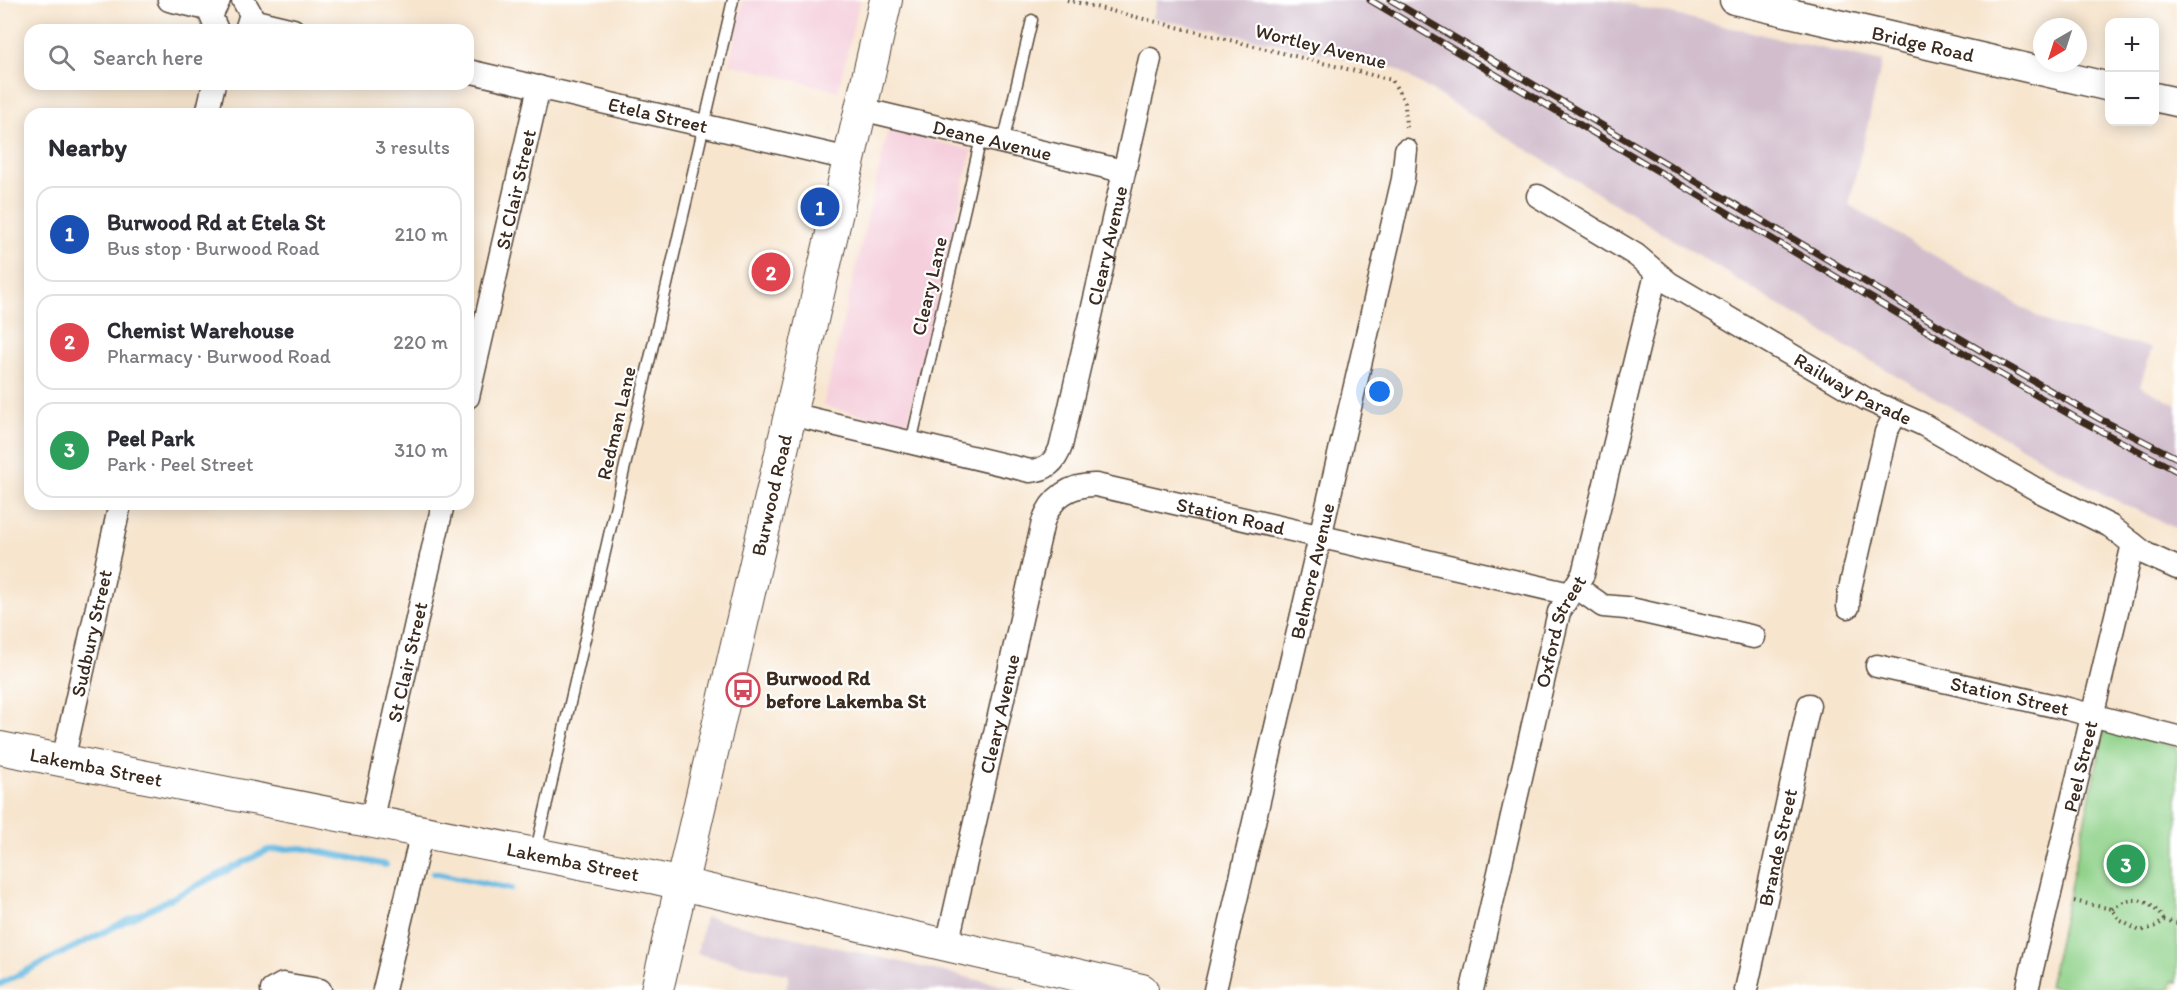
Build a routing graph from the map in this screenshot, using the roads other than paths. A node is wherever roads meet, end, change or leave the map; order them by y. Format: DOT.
graph roads {
  1 [pos="169,0"];
  2 [pos="733,0"];
  3 [pos="886,0"];
  4 [pos="1734,0"];
  5 [pos="216,13"];
  6 [pos="247,17"];
  7 [pos="1032,20"];
  8 [pos="272,24"];
  9 [pos="1150,59"];
  10 [pos="474,72"];
  11 [pos="2105,86"];
  12 [pos="539,87"];
  13 [pos="213,90"];
  14 [pos="2159,98"];
  15 [pos="2177,102"];
  16 [pos="208,108"];
  17 [pos="861,109"];
  18 [pos="703,126"];
  19 [pos="981,138"];
  20 [pos="1003,142"];
  21 [pos="1406,150"];
  22 [pos="849,159"];
  23 [pos="1123,171"];
  24 [pos="1538,196"];
  25 [pos="1656,274"];
  26 [pos="474,371"];
  27 [pos="791,414"];
  28 [pos="1896,414"];
  29 [pos="911,443"];
  30 [pos="1066,491"];
  31 [pos="119,510"];
  32 [pos="443,510"];
  33 [pos="1319,536"];
  34 [pos="2133,544"];
  35 [pos="2177,568"];
  36 [pos="1573,591"];
  37 [pos="1848,607"];
  38 [pos="1754,637"];
  39 [pos="1877,666"];
  40 [pos="1809,705"];
  41 [pos="2091,716"];
  42 [pos="2177,737"];
  43 [pos="0,748"];
  44 [pos="63,760"];
  45 [pos="371,822"];
  46 [pos="422,832"];
  47 [pos="535,854"];
  48 [pos="681,885"];
  49 [pos="947,945"];
  50 [pos="272,990"];
  51 [pos="320,990"];
  52 [pos="384,990"];
  53 [pos="657,990"];
  54 [pos="1142,990"];
  55 [pos="1215,990"];
  56 [pos="1472,990"];
  57 [pos="1746,990"];
  58 [pos="2027,990"];
  1 -- 5 [label="street"];
  2 -- 18 [label="lane, Redman Lane"];
  3 -- 17 [label="main road, Burwood Road"];
  4 -- 11 [label="street, Bridge Road"];
  6 -- 8 [label="street"];
  7 -- 20 [label="lane"];
  9 -- 23 [label="street, Cleary Avenue"];
  10 -- 12 [label="street, Etela Street"];
  12 -- 18 [label="street, Etela Street"];
  12 -- 26 [label="street, St Clair Street"];
  13 -- 16 [label="street"];
  14 -- 15 [label="street"];
  17 -- 19 [label="street, Deane Avenue"];
  17 -- 22 [label="main road, Burwood Road"];
  18 -- 22 [label="street, Etela Street"];
  18 -- 47 [label="lane, Redman Lane"];
  19 -- 20 [label="street, Deane Avenue"];
  19 -- 29 [label="lane, Cleary Lane"];
  20 -- 23 [label="street, Deane Avenue"];
  21 -- 33 [label="street, Belmore Avenue"];
  22 -- 27 [label="main road, Burwood Road"];
  23 -- 29 [label="street, Cleary Avenue"];
  24 -- 25 [label="street, Railway Parade"];
  25 -- 28 [label="street, Railway Parade"];
  25 -- 36 [label="street, Oxford Street"];
  27 -- 29 [label="street"];
  27 -- 48 [label="main road, Burwood Road"];
  28 -- 34 [label="street, Railway Parade"];
  28 -- 37 [label="street"];
  30 -- 33 [label="street, Station Road"];
  30 -- 49 [label="street, Cleary Avenue"];
  31 -- 44 [label="street, Sudbury Street"];
  32 -- 45 [label="street, St Clair Street"];
  33 -- 36 [label="street, Station Road"];
  33 -- 55 [label="street, Belmore Avenue"];
  34 -- 35 [label="street, Railway Parade"];
  34 -- 41 [label="street, Peel Street"];
  36 -- 38 [label="street, Station Road"];
  36 -- 56 [label="street, Oxford Street"];
  39 -- 41 [label="street, Station Street"];
  40 -- 57 [label="street, Brande Street"];
  41 -- 42 [label="street, Station Street"];
  41 -- 58 [label="street, Peel Street"];
  43 -- 44 [label="main road, Lakemba Street"];
  44 -- 45 [label="main road, Lakemba Street"];
  45 -- 46 [label="main road, Lakemba Street"];
  46 -- 47 [label="main road, Lakemba Street"];
  46 -- 52 [label="street"];
  47 -- 48 [label="main road, Lakemba Street"];
  48 -- 49 [label="main road, Lakemba Street"];
  48 -- 53 [label="main road, Burwood Road"];
  49 -- 54 [label="main road, Lakemba Street"];
  50 -- 51 [label="street"];
}
